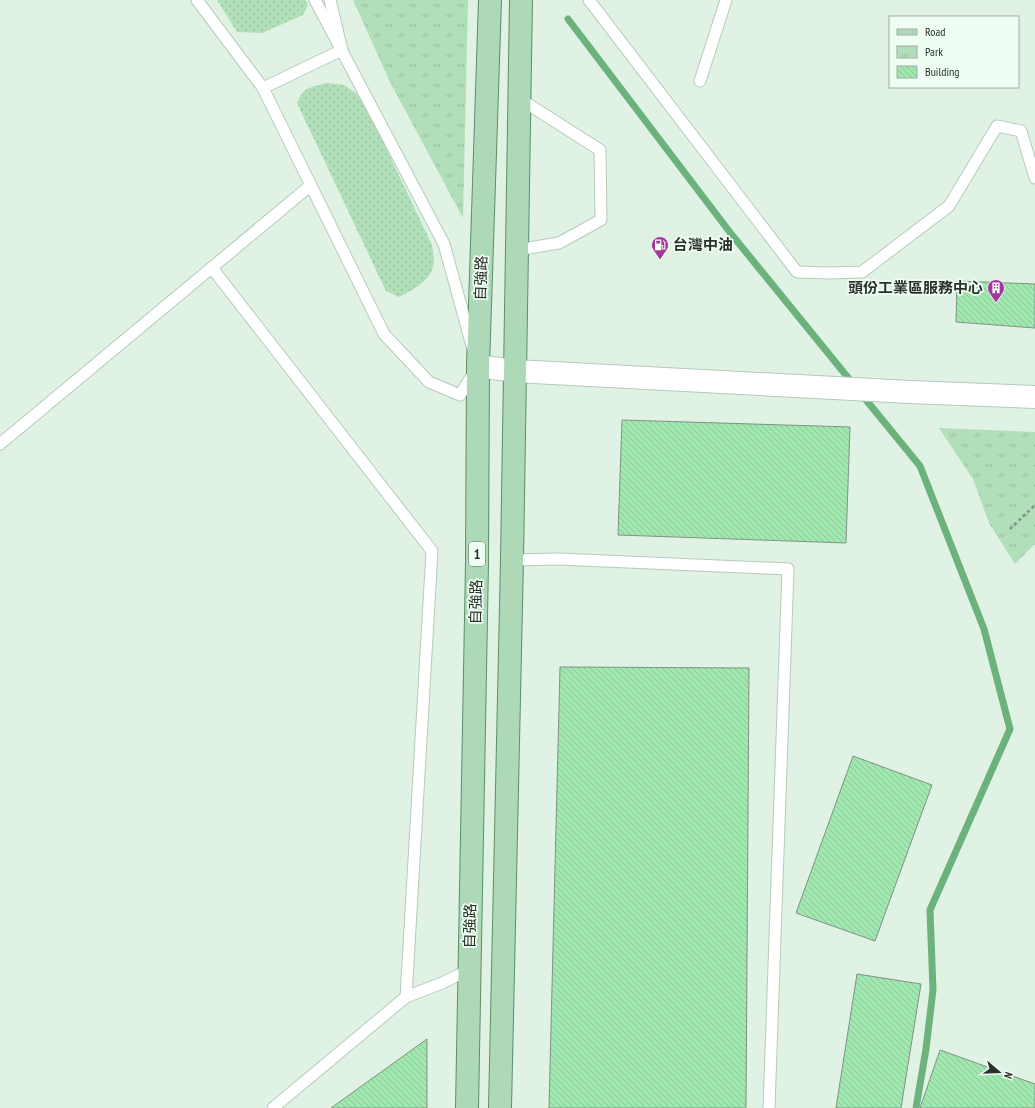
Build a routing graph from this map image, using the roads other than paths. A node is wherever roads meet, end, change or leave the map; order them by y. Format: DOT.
graph roads {
  1 [pos="197,0"];
  2 [pos="315,0"];
  3 [pos="330,0"];
  4 [pos="490,0"];
  5 [pos="521,0"];
  6 [pos="589,0"];
  7 [pos="726,0"];
  8 [pos="342,50"];
  9 [pos="700,81"];
  10 [pos="263,88"];
  11 [pos="520,99"];
  12 [pos="1035,178"];
  13 [pos="311,185"];
  14 [pos="517,250"];
  15 [pos="212,268"];
  16 [pos="478,366"];
  17 [pos="515,371"];
  18 [pos="1035,396"];
  19 [pos="0,444"];
  20 [pos="512,560"];
  21 [pos="477,563"];
  22 [pos="502,967"];
  23 [pos="469,970"];
  24 [pos="406,997"];
  25 [pos="272,1108"];
  26 [pos="467,1108"];
  27 [pos="500,1108"];
  28 [pos="769,1108"];
  1 -- 10 [label="lane"];
  2 -- 8 [label="lane"];
  3 -- 8 [label="lane"];
  4 -- 16 [label="main road, 自強路 / 1"];
  5 -- 11 [label="main road"];
  6 -- 12 [label="lane"];
  7 -- 9 [label="lane"];
  8 -- 10 [label="lane"];
  8 -- 16 [label="lane"];
  10 -- 13 [label="lane"];
  11 -- 14 [label="main road"];
  11 -- 14 [label="lane"];
  13 -- 15 [label="lane"];
  13 -- 16 [label="lane"];
  14 -- 17 [label="main road"];
  15 -- 19 [label="lane"];
  15 -- 24 [label="lane"];
  16 -- 17 [label="street"];
  16 -- 21 [label="main road, 自強路 / 1"];
  17 -- 18 [label="street"];
  17 -- 20 [label="main road"];
  20 -- 21 [label="main road"];
  20 -- 22 [label="main road"];
  20 -- 28 [label="lane"];
  21 -- 23 [label="main road, 自強路 / 1"];
  22 -- 23 [label="main road"];
  22 -- 27 [label="main road"];
  23 -- 24 [label="lane"];
  23 -- 26 [label="main road, 自強路 / 1"];
  24 -- 25 [label="lane"];
}
